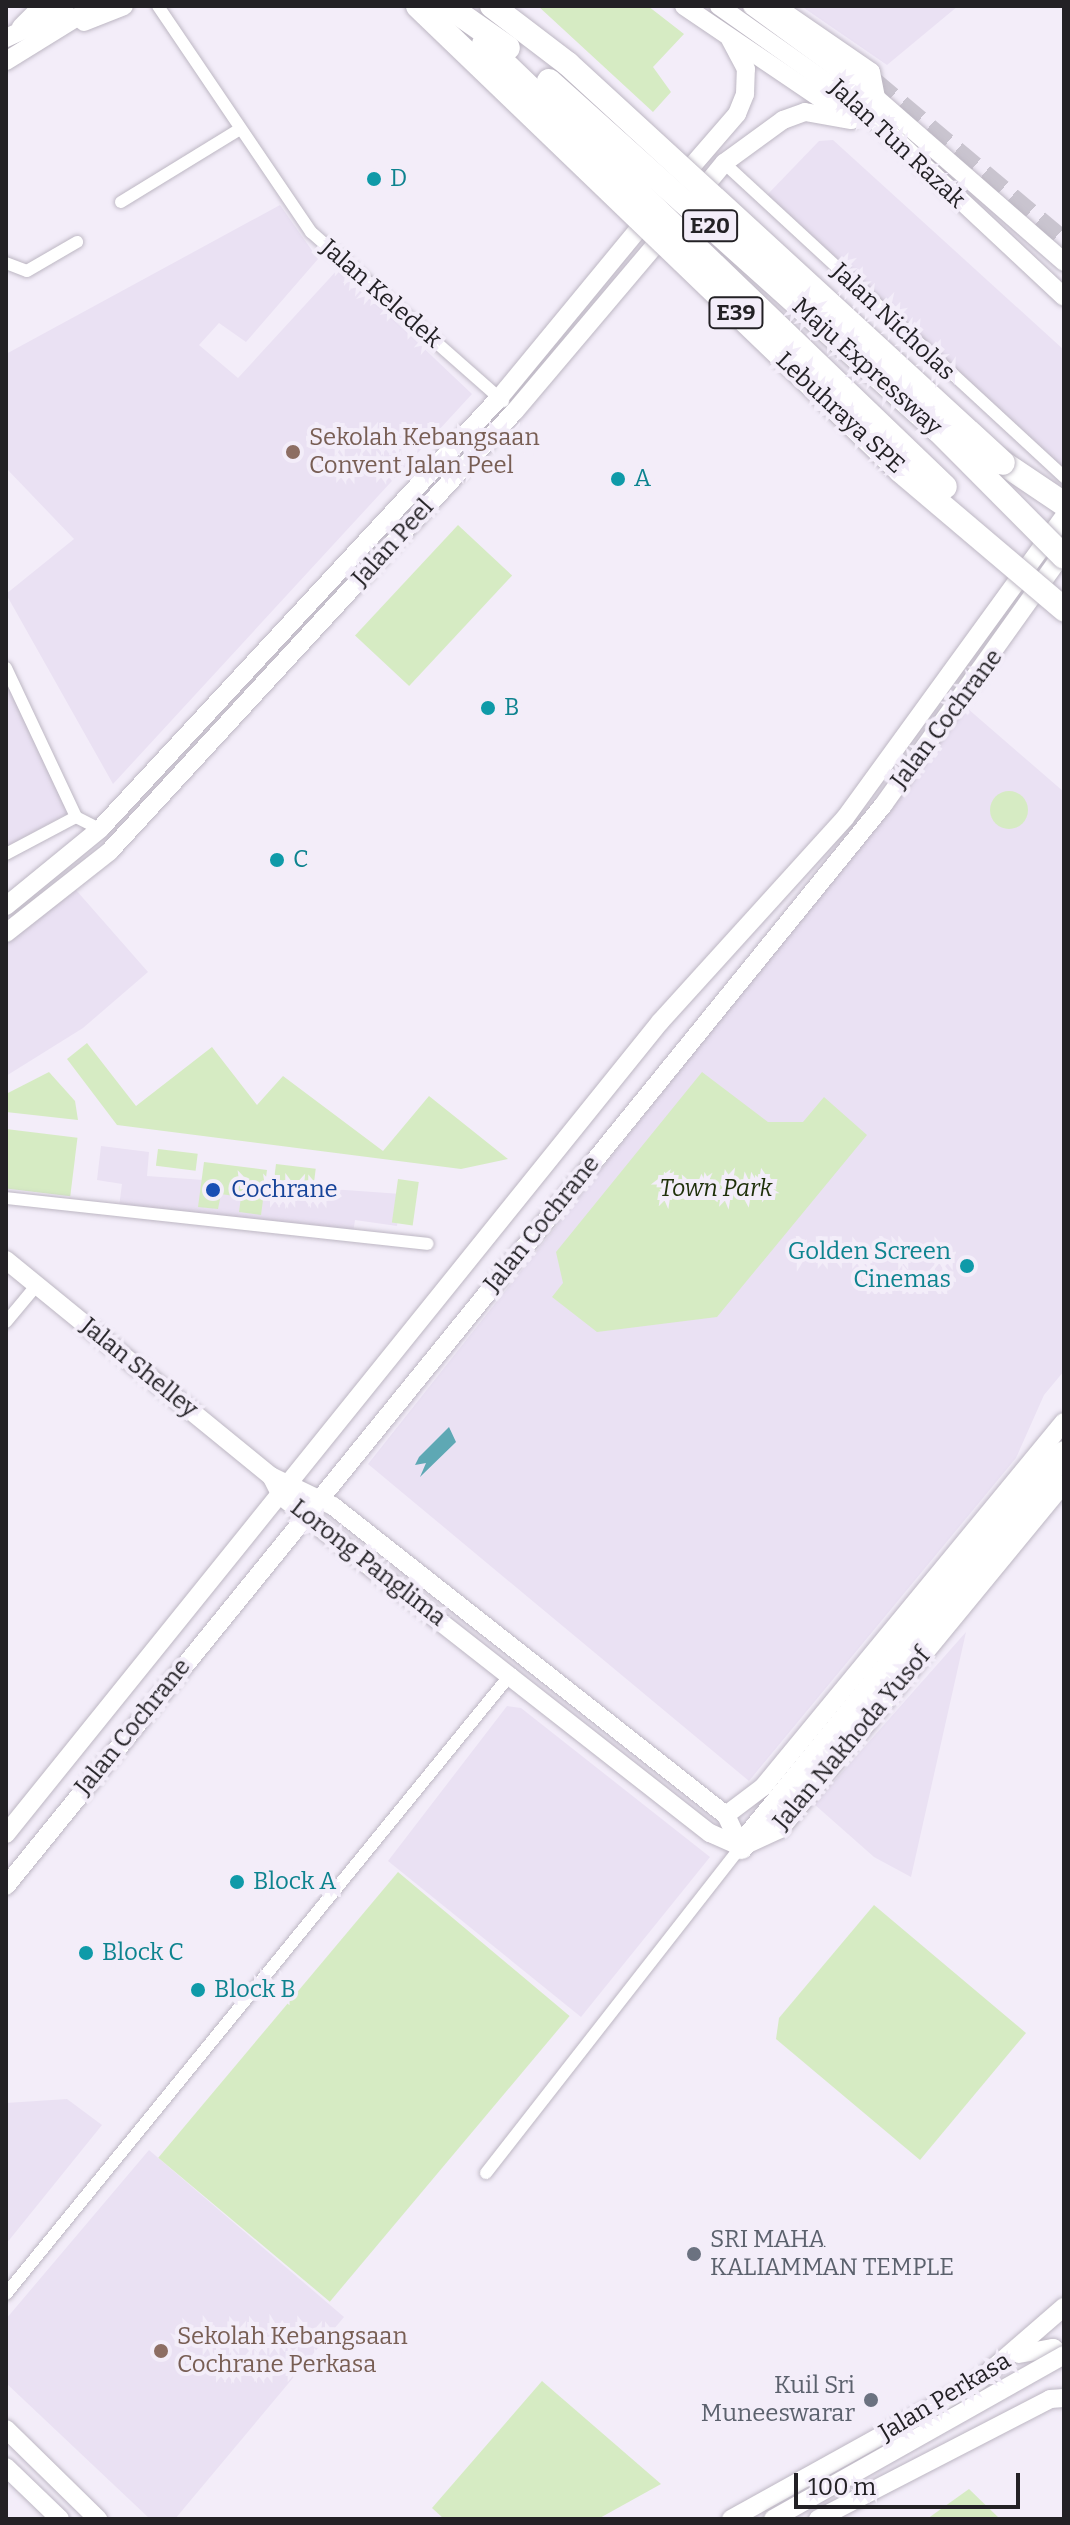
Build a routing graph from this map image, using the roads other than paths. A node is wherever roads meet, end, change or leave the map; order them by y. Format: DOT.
graph roads {
  1 [pos="42,6"];
  2 [pos="57,6"];
  3 [pos="74,6"];
  4 [pos="95,6"];
  5 [pos="110,6"];
  6 [pos="124,6"];
  7 [pos="158,6"];
  8 [pos="418,6"];
  9 [pos="440,6"];
  10 [pos="448,6"];
  11 [pos="492,6"];
  12 [pos="684,6"];
  13 [pos="719,6"];
  14 [pos="752,6"];
  15 [pos="775,6"];
  16 [pos="10,36"];
  17 [pos="730,39"];
  18 [pos="37,40"];
  19 [pos="6,61"];
  20 [pos="864,104"];
  21 [pos="237,131"];
  22 [pos="724,163"];
  23 [pos="121,202"];
  24 [pos="77,242"];
  25 [pos="619,250"];
  26 [pos="1064,262"];
  27 [pos="6,263"];
  28 [pos="637,267"];
  29 [pos="1064,297"];
  30 [pos="500,397"];
  31 [pos="515,411"];
  32 [pos="1064,477"];
  33 [pos="1064,504"];
  34 [pos="1064,517"];
  35 [pos="1062,555"];
  36 [pos="1064,589"];
  37 [pos="1064,609"];
  38 [pos="6,668"];
  39 [pos="76,817"];
  40 [pos="100,829"];
  41 [pos="6,854"];
  42 [pos="6,906"];
  43 [pos="6,933"];
  44 [pos="6,1198"];
  45 [pos="428,1244"];
  46 [pos="6,1260"];
  47 [pos="36,1286"];
  48 [pos="6,1322"];
  49 [pos="1064,1422"];
  50 [pos="1064,1453"];
  51 [pos="271,1476"];
  52 [pos="1064,1483"];
  53 [pos="287,1488"];
  54 [pos="318,1496"];
  55 [pos="304,1515"];
  56 [pos="511,1674"];
  57 [pos="730,1813"];
  58 [pos="6,1834"];
  59 [pos="741,1847"];
  60 [pos="6,1886"];
  61 [pos="486,2173"];
  62 [pos="6,2294"];
  63 [pos="1064,2307"];
  64 [pos="1016,2355"];
  65 [pos="1064,2356"];
  66 [pos="1064,2386"];
  67 [pos="1057,2398"];
  68 [pos="6,2429"];
  69 [pos="6,2467"];
  70 [pos="60,2519"];
  71 [pos="98,2519"];
  72 [pos="731,2519"];
  73 [pos="773,2519"];
  74 [pos="818,2519"];
  1 -- 16 [label="street"];
  2 -- 16 [label="street"];
  3 -- 16 [label="street"];
  4 -- 18 [label="street"];
  5 -- 18 [label="street"];
  6 -- 18 [label="street"];
  7 -- 21 [label="street, Jalan Keledek"];
  8 -- 37 [label="highway, Lebuhraya SPE / E39, bridge"];
  9 -- 36 [label="highway, Lebuhraya SPE / E39, bridge"];
  10 -- 35 [label="highway, Maju Expressway / E20, bridge"];
  11 -- 33 [label="highway, Maju Expressway / E20, bridge"];
  12 -- 17 [label="street"];
  13 -- 20 [label="street, Jalan Tun Razak"];
  14 -- 20 [label="street, Jalan Tun Razak"];
  15 -- 20 [label="street"];
  17 -- 20 [label="street"];
  17 -- 25 [label="street, Jalan Peel"];
  18 -- 19 [label="street"];
  20 -- 22 [label="street, Jalan Peel"];
  20 -- 26 [label="street, Jalan Tun Razak"];
  20 -- 29 [label="street, Jalan Tun Razak"];
  21 -- 23 [label="street"];
  21 -- 30 [label="street, Jalan Keledek"];
  22 -- 28 [label="street, Jalan Peel"];
  22 -- 32 [label="street, Jalan Nicholas"];
  24 -- 27 [label="street"];
  25 -- 28 [label="street"];
  25 -- 30 [label="street, Jalan Peel"];
  28 -- 31 [label="street, Jalan Peel"];
  30 -- 31 [label="street, Jalan Keledek"];
  30 -- 40 [label="street, Jalan Peel"];
  31 -- 43 [label="street, Jalan Peel"];
  34 -- 53 [label="street, Jalan Cochrane"];
  35 -- 54 [label="street, Jalan Cochrane"];
  38 -- 39 [label="street"];
  39 -- 40 [label="street"];
  39 -- 41 [label="street"];
  40 -- 42 [label="street, Jalan Peel"];
  44 -- 45 [label="street"];
  46 -- 47 [label="street, Jalan Shelley"];
  47 -- 48 [label="street"];
  47 -- 51 [label="street, Jalan Shelley"];
  49 -- 57 [label="street, Jalan Nakhoda Yusof"];
  50 -- 59 [label="highway"];
  51 -- 53 [label="street, Lorong Panglima"];
  52 -- 59 [label="street, Jalan Nakhoda Yusof"];
  53 -- 54 [label="street, Lorong Panglima"];
  53 -- 55 [label="street, Lorong Panglima"];
  53 -- 58 [label="street, Jalan Cochrane"];
  54 -- 55 [label="street, Jalan Cochrane"];
  54 -- 57 [label="street, Lorong Panglima"];
  55 -- 56 [label="street, Lorong Panglima"];
  55 -- 60 [label="street, Jalan Cochrane"];
  56 -- 59 [label="street, Lorong Panglima"];
  56 -- 62 [label="street"];
  57 -- 59 [label="street"];
  59 -- 61 [label="street, Jalan Nakhoda Yusof"];
  63 -- 64 [label="street, Jalan Perkasa"];
  64 -- 65 [label="street"];
  64 -- 72 [label="street, Jalan Perkasa"];
  65 -- 73 [label="street, Jalan Perkasa, bridge"];
  66 -- 67 [label="street"];
  67 -- 74 [label="street"];
  68 -- 71 [label="street"];
  69 -- 70 [label="street"];
}
